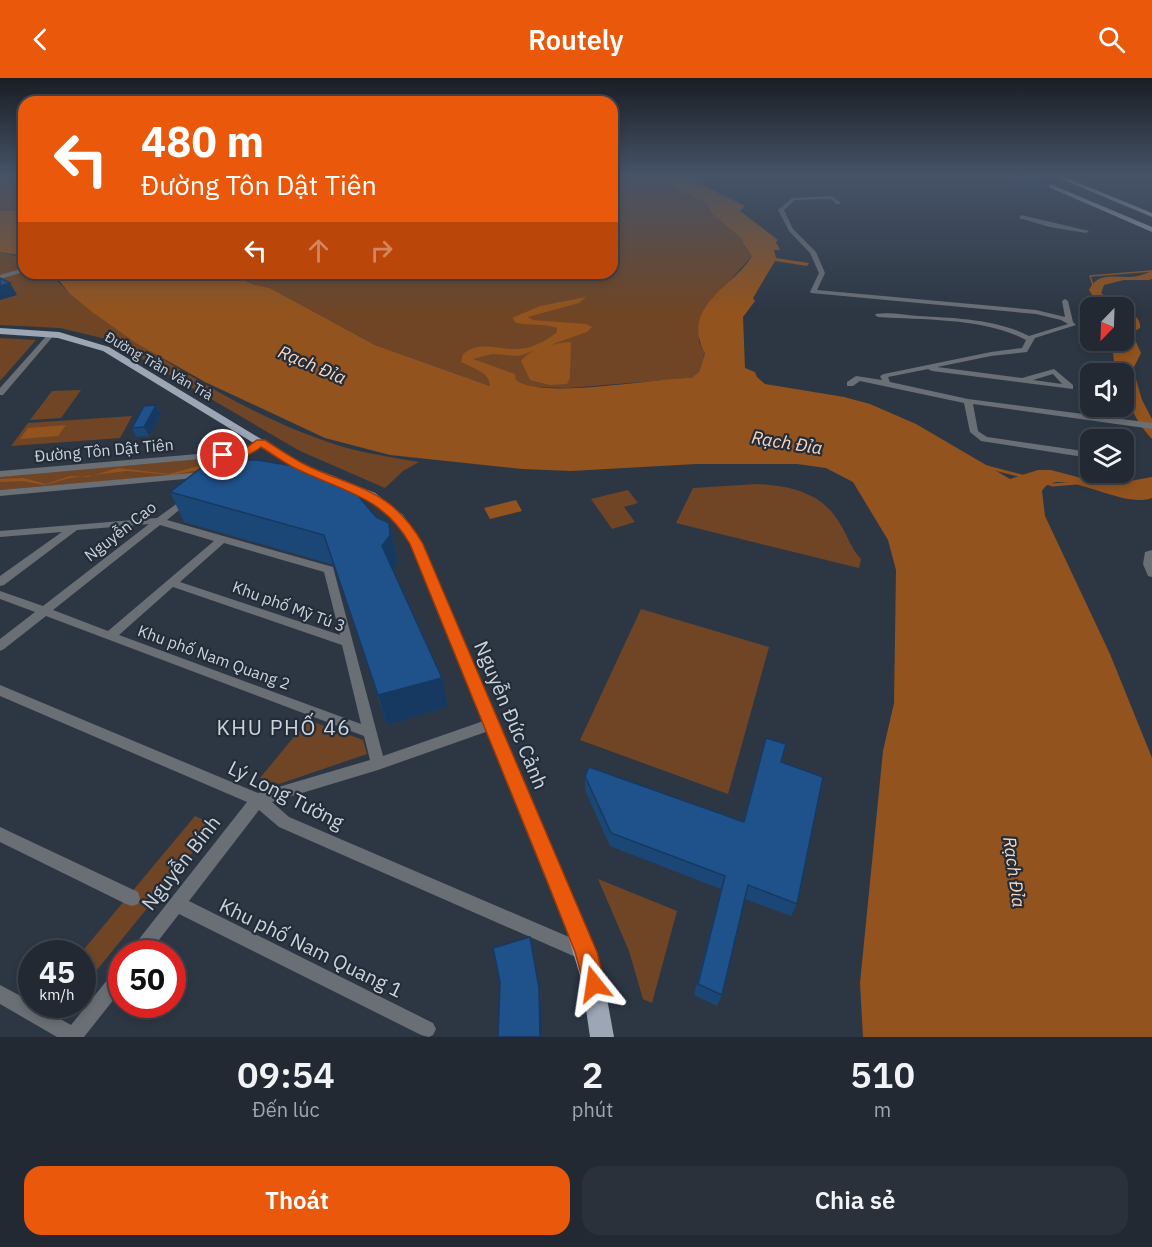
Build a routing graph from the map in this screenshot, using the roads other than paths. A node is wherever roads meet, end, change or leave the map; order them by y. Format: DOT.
graph roads {
  1 [pos="786,221"];
  2 [pos="1033,221"];
  3 [pos="1131,221"];
  4 [pos="1152,230"];
  5 [pos="1086,231"];
  6 [pos="18,272"];
  7 [pos="0,277"];
  8 [pos="1065,301"];
  9 [pos="878,315"];
  10 [pos="1070,322"];
  11 [pos="0,331"];
  12 [pos="51,334"];
  13 [pos="1029,339"];
  14 [pos="923,368"];
  15 [pos="1022,381"];
  16 [pos="886,382"];
  17 [pos="850,384"];
  18 [pos="0,393"];
  19 [pos="968,401"];
  20 [pos="1152,426"];
  21 [pos="261,442"];
  22 [pos="246,453"];
  23 [pos="1080,453"];
  24 [pos="303,468"];
  25 [pos="284,470"];
  26 [pos="241,472"];
  27 [pos="0,474"];
  28 [pos="220,474"];
  29 [pos="211,481"];
  30 [pos="202,488"];
  31 [pos="0,493"];
  32 [pos="194,494"];
  33 [pos="159,521"];
  34 [pos="76,526"];
  35 [pos="0,534"];
  36 [pos="221,540"];
  37 [pos="1152,554"];
  38 [pos="1152,573"];
  39 [pos="0,582"];
  40 [pos="172,582"];
  41 [pos="0,595"];
  42 [pos="44,611"];
  43 [pos="110,636"];
  44 [pos="346,642"];
  45 [pos="0,646"];
  46 [pos="0,690"];
  47 [pos="492,724"];
  48 [pos="372,733"];
  49 [pos="378,764"];
  50 [pos="258,800"];
  51 [pos="0,834"];
  52 [pos="132,898"];
  53 [pos="177,904"];
  54 [pos="149,940"];
  55 [pos="586,952"];
  56 [pos="108,993"];
  57 [pos="0,994"];
  58 [pos="427,1029"];
  59 [pos="74,1037"];
  60 [pos="602,1037"];
  1 -- 10 [label="street"];
  2 -- 5 [label="street"];
  3 -- 4 [label="main road"];
  6 -- 7 [label="street"];
  8 -- 10 [label="street"];
  9 -- 13 [label="street"];
  10 -- 13 [label="street"];
  11 -- 12 [label="main road, Đường Trần Văn Trà"];
  12 -- 18 [label="street"];
  12 -- 21 [label="main road, Đường Trần Văn Trà"];
  13 -- 14 [label="street"];
  14 -- 15 [label="street"];
  14 -- 16 [label="street"];
  15 -- 15 [label="street"];
  16 -- 17 [label="street"];
  16 -- 19 [label="street"];
  19 -- 20 [label="street"];
  19 -- 23 [label="street"];
  21 -- 22 [label="street"];
  21 -- 24 [label="main road, Nguyễn Đức Cảnh"];
  22 -- 27 [label="street, Đường Tôn Dật Tiên"];
  22 -- 28 [label="street"];
  24 -- 25 [label="street, Nguyễn Đức Cảnh"];
  24 -- 47 [label="main road, Nguyễn Đức Cảnh"];
  26 -- 28 [label="street"];
  28 -- 31 [label="street, Đường Tôn Dật Tiên"];
  29 -- 30 [label="street"];
  32 -- 33 [label="street, Nguyễn Cao"];
  33 -- 34 [label="street"];
  33 -- 36 [label="street"];
  33 -- 42 [label="street, Nguyễn Cao"];
  34 -- 35 [label="street"];
  34 -- 39 [label="street"];
  36 -- 40 [label="street"];
  36 -- 44 [label="street"];
  37 -- 38 [label="street"];
  40 -- 43 [label="street"];
  40 -- 44 [label="street, Khu phố Mỹ Tú 3"];
  41 -- 42 [label="street, Khu phố Nam Quang 2"];
  42 -- 43 [label="street, Khu phố Nam Quang 2"];
  42 -- 45 [label="street, Nguyễn Cao"];
  43 -- 48 [label="street, Khu phố Nam Quang 2"];
  44 -- 48 [label="street, Khu phố Mỹ Tú 3"];
  46 -- 50 [label="street, Lý Long Tường"];
  47 -- 49 [label="street"];
  47 -- 55 [label="main road, Nguyễn Đức Cảnh"];
  48 -- 49 [label="street, Khu phố Mỹ Tú 3"];
  49 -- 50 [label="street"];
  50 -- 53 [label="street, Nguyễn Bính"];
  50 -- 55 [label="street, Lý Long Tường"];
  51 -- 52 [label="street"];
  53 -- 54 [label="street, Nguyễn Bính"];
  53 -- 58 [label="street, Khu phố Nam Quang 1"];
  55 -- 60 [label="main road, Nguyễn Đức Cảnh"];
  56 -- 59 [label="street"];
  57 -- 59 [label="street"];
}
